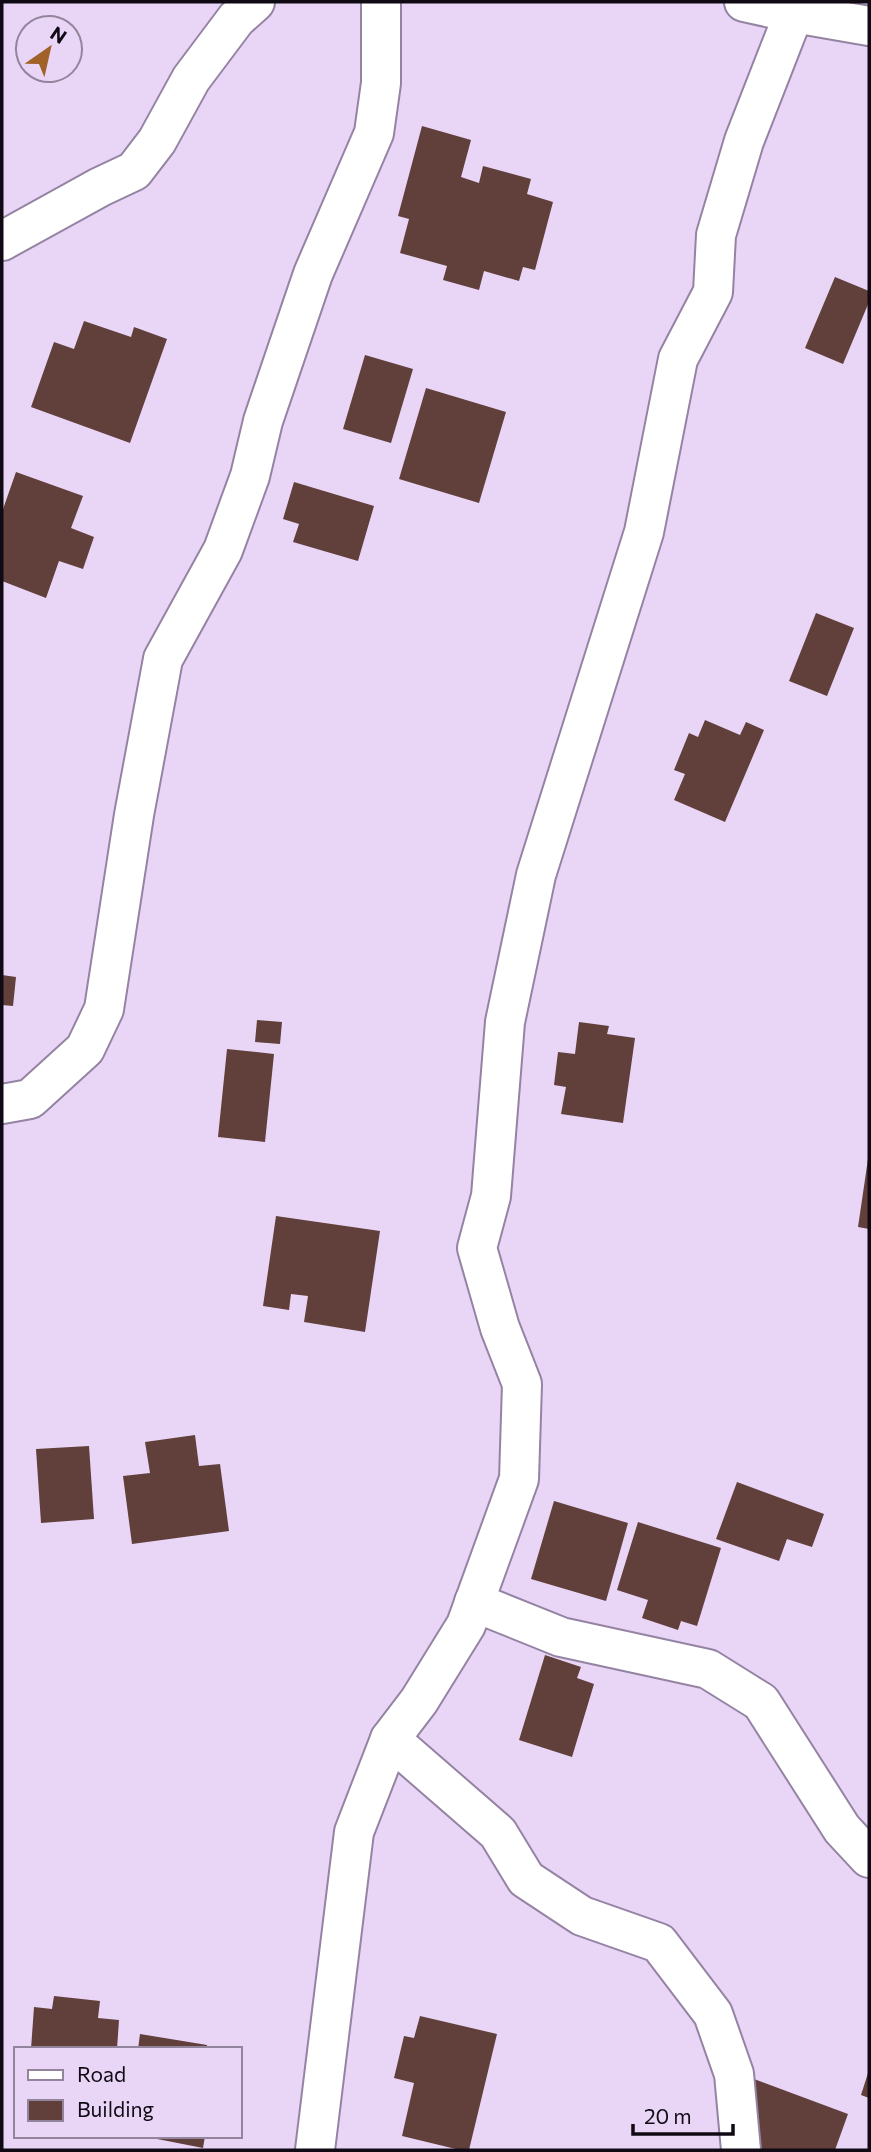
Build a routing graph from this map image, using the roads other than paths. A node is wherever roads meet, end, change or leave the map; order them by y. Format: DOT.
graph roads {
  1 [pos="255,2"];
  2 [pos="380,2"];
  3 [pos="744,2"];
  4 [pos="794,13"];
  5 [pos="869,26"];
  6 [pos="2,242"];
  7 [pos="2,1104"];
  8 [pos="474,1602"];
  9 [pos="390,1739"];
  10 [pos="869,1858"];
  11 [pos="315,2150"];
  12 [pos="741,2150"];
  1 -- 6 [label="street"];
  2 -- 7 [label="street"];
  3 -- 4 [label="street"];
  4 -- 5 [label="street"];
  4 -- 8 [label="street"];
  8 -- 9 [label="street"];
  8 -- 10 [label="street"];
  9 -- 11 [label="street"];
  9 -- 12 [label="street"];
}
